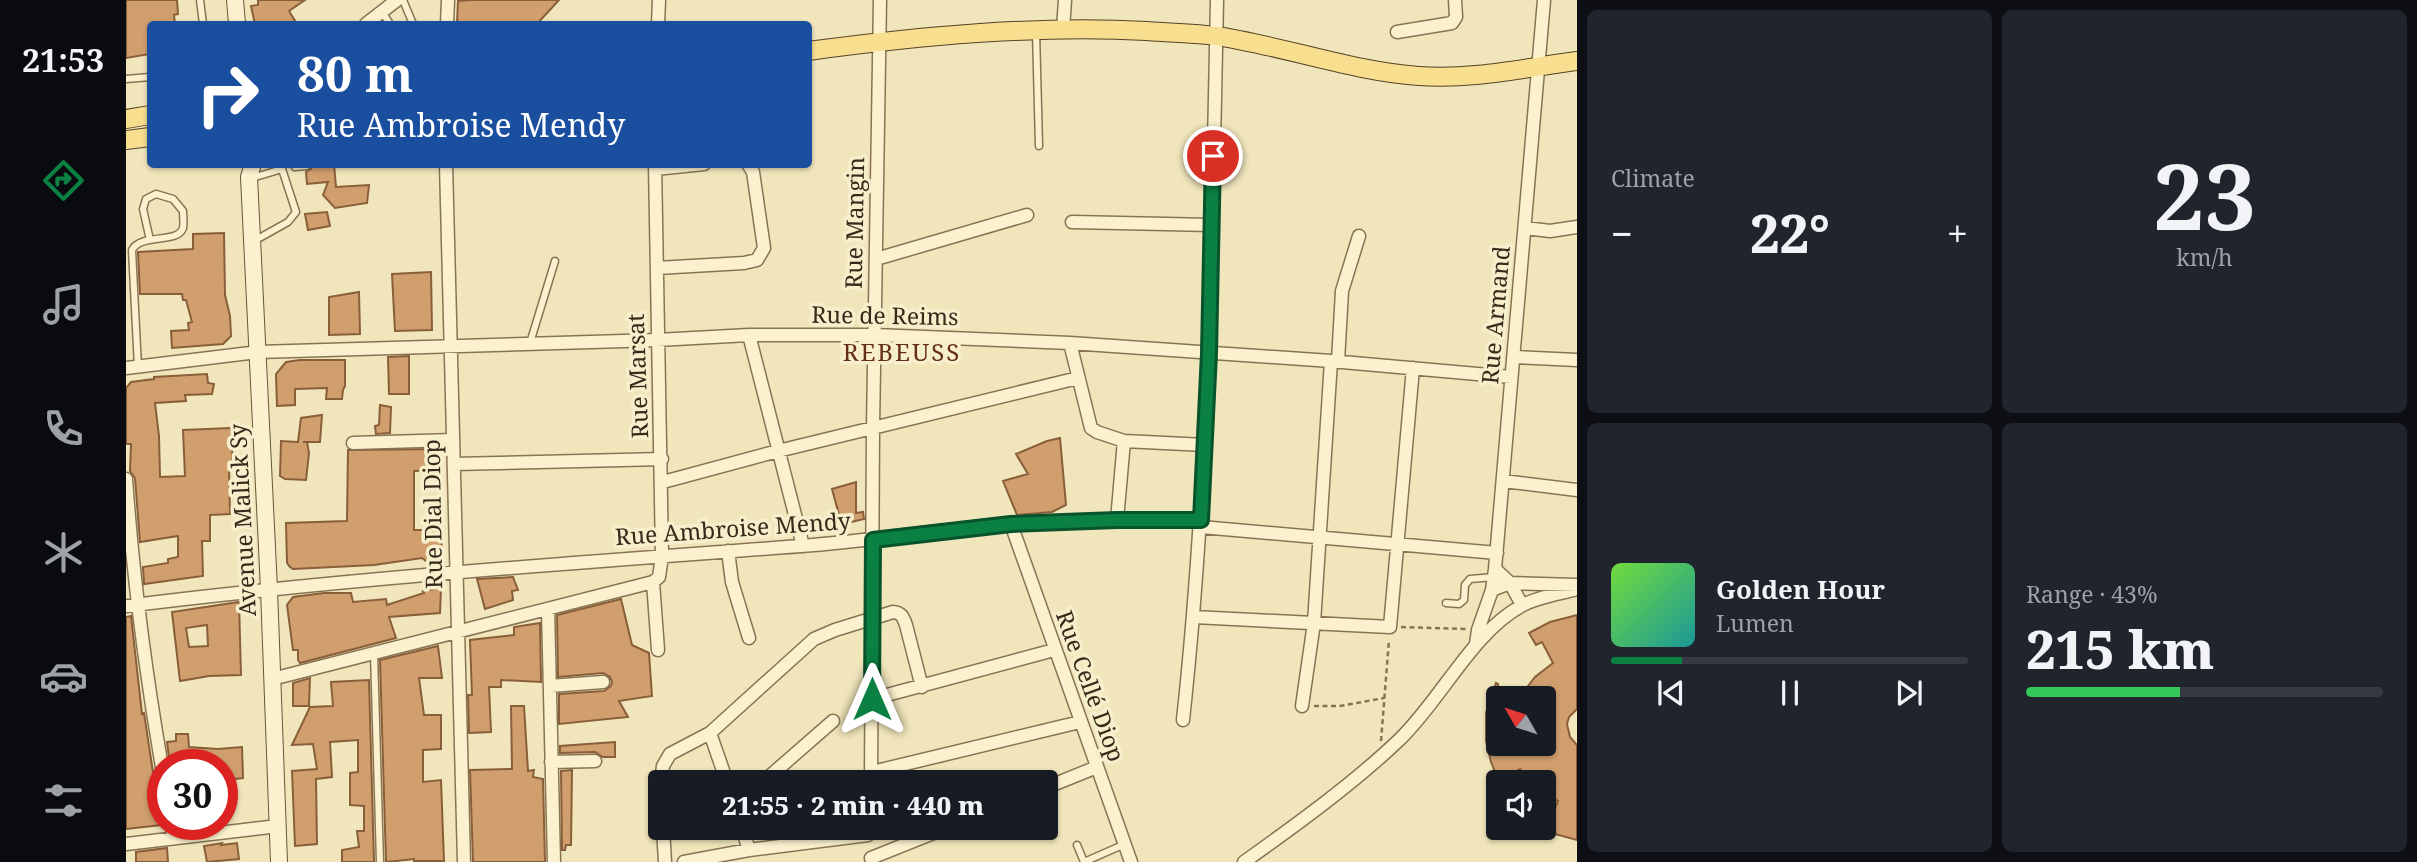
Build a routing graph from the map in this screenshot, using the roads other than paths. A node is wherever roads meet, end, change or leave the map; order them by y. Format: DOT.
graph roads {
  1 [pos="200,0"];
  2 [pos="235,0"];
  3 [pos="448,0"];
  4 [pos="659,0"];
  5 [pos="880,0"];
  6 [pos="1065,0"];
  7 [pos="1217,0"];
  8 [pos="1455,0"];
  9 [pos="1544,0"];
  10 [pos="397,1"];
  11 [pos="382,12"];
  12 [pos="203,21"];
  13 [pos="237,21"];
  14 [pos="370,21"];
  15 [pos="388,21"];
  16 [pos="411,21"];
  17 [pos="447,21"];
  18 [pos="658,21"];
  19 [pos="1063,29"];
  20 [pos="1036,30"];
  21 [pos="1397,32"];
  22 [pos="1216,36"];
  23 [pos="878,41"];
  24 [pos="812,50"];
  25 [pos="1577,61"];
  26 [pos="1539,66"];
  27 [pos="147,77"];
  28 [pos="126,79"];
  29 [pos="147,116"];
  30 [pos="126,119"];
  31 [pos="147,137"];
  32 [pos="126,140"];
  33 [pos="1039,146"];
  34 [pos="286,168"];
  35 [pos="446,168"];
  36 [pos="655,168"];
  37 [pos="751,168"];
  38 [pos="282,169"];
  39 [pos="248,171"];
  40 [pos="1027,215"];
  41 [pos="1072,222"];
  42 [pos="1212,225"];
  43 [pos="1577,227"];
  44 [pos="1525,228"];
  45 [pos="1359,236"];
  46 [pos="150,240"];
  47 [pos="252,242"];
  48 [pos="876,259"];
  49 [pos="555,261"];
  50 [pos="657,268"];
  51 [pos="749,335"];
  52 [pos="875,335"];
  53 [pos="657,340"];
  54 [pos="530,343"];
  55 [pos="1070,344"];
  56 [pos="451,346"];
  57 [pos="258,352"];
  58 [pos="1209,353"];
  59 [pos="1514,357"];
  60 [pos="1577,360"];
  61 [pos="1334,361"];
  62 [pos="132,367"];
  63 [pos="1413,368"];
  64 [pos="1511,377"];
  65 [pos="1078,378"];
  66 [pos="873,428"];
  67 [pos="453,440"];
  68 [pos="1124,441"];
  69 [pos="353,443"];
  70 [pos="1205,446"];
  71 [pos="778,451"];
  72 [pos="662,459"];
  73 [pos="454,464"];
  74 [pos="126,479"];
  75 [pos="1503,481"];
  76 [pos="663,482"];
  77 [pos="1577,490"];
  78 [pos="1117,520"];
  79 [pos="1011,524"];
  80 [pos="1201,524"];
  81 [pos="1319,537"];
  82 [pos="873,540"];
  83 [pos="1397,544"];
  84 [pos="803,546"];
  85 [pos="728,551"];
  86 [pos="1497,553"];
  87 [pos="663,556"];
  88 [pos="455,572"];
  89 [pos="1495,573"];
  90 [pos="653,582"];
  91 [pos="1510,583"];
  92 [pos="1577,587"];
  93 [pos="269,589"];
  94 [pos="1492,590"];
  95 [pos="1446,603"];
  96 [pos="1522,605"];
  97 [pos="133,606"];
  98 [pos="548,609"];
  99 [pos="1507,615"];
  100 [pos="1194,617"];
  101 [pos="872,618"];
  102 [pos="1314,623"];
  103 [pos="457,632"];
  104 [pos="749,638"];
  105 [pos="1476,644"];
  106 [pos="658,650"];
  107 [pos="1054,650"];
  108 [pos="374,653"];
  109 [pos="272,679"];
  110 [pos="603,682"];
  111 [pos="550,686"];
  112 [pos="922,687"];
  113 [pos="872,699"];
  114 [pos="1302,706"];
  115 [pos="1182,720"];
  116 [pos="833,721"];
  117 [pos="1080,722"];
  118 [pos="710,733"];
  119 [pos="159,749"];
  120 [pos="595,761"];
  121 [pos="551,762"];
  122 [pos="1097,767"];
  123 [pos="662,770"];
  124 [pos="722,770"];
  125 [pos="777,770"];
  126 [pos="872,770"];
  127 [pos="898,770"];
  128 [pos="1058,783"];
  129 [pos="278,826"];
  130 [pos="238,831"];
  131 [pos="158,840"];
  132 [pos="664,840"];
  133 [pos="746,840"];
  134 [pos="815,840"];
  135 [pos="869,840"];
  136 [pos="918,840"];
  137 [pos="126,844"];
  138 [pos="1125,844"];
  139 [pos="1077,845"];
  140 [pos="749,850"];
  141 [pos="870,861"];
  142 [pos="279,862"];
  143 [pos="380,862"];
  144 [pos="464,862"];
  145 [pos="554,862"];
  146 [pos="665,862"];
  147 [pos="684,862"];
  148 [pos="1131,862"];
  149 [pos="1244,862"];
  1 -- 12 [label="lane"];
  2 -- 13 [label="main road"];
  3 -- 17 [label="street"];
  4 -- 18 [label="street"];
  5 -- 23 [label="street, Rue Mangin"];
  6 -- 19 [label="street"];
  7 -- 22 [label="street"];
  8 -- 21 [label="street"];
  9 -- 26 [label="street, Rue Armand"];
  10 -- 11 [label="street"];
  10 -- 16 [label="lane"];
  11 -- 14 [label="street"];
  11 -- 15 [label="lane"];
  19 -- 20 [label="main road"];
  19 -- 22 [label="main road"];
  20 -- 23 [label="main road"];
  20 -- 33 [label="lane"];
  22 -- 26 [label="main road"];
  22 -- 42 [label="street"];
  23 -- 24 [label="main road"];
  23 -- 48 [label="street, Rue Mangin"];
  25 -- 26 [label="main road"];
  26 -- 44 [label="street, Rue Armand"];
  27 -- 28 [label="lane"];
  29 -- 30 [label="main road"];
  31 -- 32 [label="main road"];
  34 -- 38 [label="lane"];
  35 -- 56 [label="street, Rue Dial Diop"];
  36 -- 50 [label="street, Rue Marsat"];
  37 -- 50 [label="street"];
  38 -- 39 [label="lane"];
  38 -- 47 [label="lane"];
  39 -- 47 [label="main road, Avenue Malick Sy"];
  40 -- 48 [label="street"];
  41 -- 42 [label="street"];
  42 -- 58 [label="street"];
  43 -- 44 [label="street"];
  44 -- 59 [label="street, Rue Armand"];
  45 -- 61 [label="street"];
  46 -- 46 [label="lane"];
  46 -- 62 [label="lane"];
  47 -- 57 [label="main road, Avenue Malick Sy"];
  48 -- 52 [label="street, Rue Mangin"];
  49 -- 54 [label="lane"];
  50 -- 53 [label="street, Rue Marsat"];
  51 -- 52 [label="street, Rue de Reims"];
  51 -- 53 [label="street, Rue de Reims"];
  51 -- 71 [label="street"];
  52 -- 55 [label="street, Rue de Reims"];
  52 -- 66 [label="street, Rue Mangin"];
  53 -- 54 [label="street, Rue de Reims"];
  53 -- 72 [label="street, Rue Marsat"];
  54 -- 56 [label="street, Rue de Reims"];
  55 -- 58 [label="street, Rue de Reims"];
  55 -- 65 [label="street"];
  56 -- 57 [label="street, Rue de Reims"];
  56 -- 67 [label="street, Rue Dial Diop"];
  57 -- 62 [label="street, Rue de Reims"];
  57 -- 93 [label="main road, Avenue Malick Sy"];
  58 -- 61 [label="street, Rue de Reims"];
  58 -- 70 [label="street"];
  59 -- 60 [label="street"];
  59 -- 64 [label="street, Rue Armand"];
  61 -- 63 [label="street, Rue de Reims"];
  61 -- 81 [label="street"];
  63 -- 64 [label="street, Rue de Reims"];
  63 -- 83 [label="street"];
  64 -- 75 [label="street, Rue Armand"];
  65 -- 66 [label="street"];
  65 -- 68 [label="street"];
  66 -- 71 [label="street"];
  66 -- 82 [label="street, Rue Mangin"];
  67 -- 69 [label="street"];
  67 -- 73 [label="street, Rue Dial Diop"];
  68 -- 70 [label="street"];
  68 -- 78 [label="street"];
  70 -- 80 [label="street"];
  71 -- 76 [label="street"];
  71 -- 84 [label="street"];
  72 -- 73 [label="street"];
  72 -- 76 [label="street, Rue Marsat"];
  73 -- 88 [label="street, Rue Dial Diop"];
  74 -- 97 [label="street"];
  75 -- 77 [label="street"];
  75 -- 86 [label="street, Rue Armand"];
  76 -- 87 [label="street, Rue Marsat"];
  78 -- 79 [label="street, Rue Ambroise Mendy"];
  78 -- 80 [label="street, Rue Ambroise Mendy"];
  79 -- 82 [label="street, Rue Ambroise Mendy"];
  79 -- 107 [label="street, Rue Cellé Diop"];
  80 -- 81 [label="street, Rue Ambroise Mendy"];
  80 -- 100 [label="street"];
  81 -- 83 [label="street, Rue Ambroise Mendy"];
  81 -- 102 [label="street"];
  82 -- 84 [label="street, Rue Ambroise Mendy"];
  82 -- 101 [label="street, Rue Mangin"];
  83 -- 86 [label="street, Rue Ambroise Mendy"];
  83 -- 102 [label="street"];
  84 -- 85 [label="street, Rue Ambroise Mendy"];
  85 -- 87 [label="street, Rue Ambroise Mendy"];
  85 -- 104 [label="street"];
  86 -- 89 [label="street, Rue Armand"];
  87 -- 88 [label="street, Rue Ambroise Mendy"];
  87 -- 90 [label="street, Rue Marsat"];
  88 -- 93 [label="street, Rue Ambroise Mendy"];
  88 -- 103 [label="street, Rue Dial Diop"];
  89 -- 91 [label="street"];
  89 -- 94 [label="street, Rue Armand"];
  89 -- 95 [label="lane"];
  90 -- 98 [label="street"];
  90 -- 106 [label="street"];
  91 -- 92 [label="street"];
  91 -- 94 [label="street"];
  91 -- 96 [label="street"];
  92 -- 96 [label="street"];
  93 -- 97 [label="street, Rue Ambroise Mendy"];
  93 -- 109 [label="main road, Avenue Malick Sy"];
  94 -- 99 [label="street"];
  94 -- 105 [label="street, Rue Armand"];
  96 -- 99 [label="street"];
  97 -- 119 [label="street"];
  98 -- 103 [label="street"];
  98 -- 111 [label="street"];
  99 -- 105 [label="street"];
  100 -- 102 [label="street"];
  100 -- 115 [label="street"];
  101 -- 112 [label="street"];
  101 -- 113 [label="street, Rue Mangin"];
  101 -- 118 [label="street"];
  102 -- 114 [label="street"];
  103 -- 108 [label="street"];
  103 -- 144 [label="street, Rue Dial Diop"];
  105 -- 149 [label="street"];
  107 -- 112 [label="street"];
  107 -- 117 [label="street, Rue Cellé Diop"];
  108 -- 109 [label="street"];
  108 -- 143 [label="lane"];
  109 -- 129 [label="main road, Avenue Malick Sy"];
  110 -- 111 [label="street"];
  111 -- 121 [label="street"];
  112 -- 113 [label="street"];
  113 -- 126 [label="street, Rue Mangin"];
  116 -- 125 [label="street"];
  117 -- 122 [label="street, Rue Cellé Diop"];
  117 -- 127 [label="street"];
  118 -- 123 [label="street"];
  118 -- 124 [label="street"];
  120 -- 121 [label="street"];
  121 -- 145 [label="street"];
  122 -- 128 [label="street"];
  122 -- 138 [label="street, Rue Cellé Diop"];
  129 -- 130 [label="street"];
  129 -- 142 [label="main road, Avenue Malick Sy"];
  131 -- 137 [label="street"];
  132 -- 146 [label="street"];
  133 -- 140 [label="street"];
  134 -- 140 [label="street"];
  135 -- 141 [label="street"];
  136 -- 141 [label="street"];
  138 -- 139 [label="lane"];
  138 -- 148 [label="street, Rue Cellé Diop"];
  140 -- 147 [label="street"];
}
